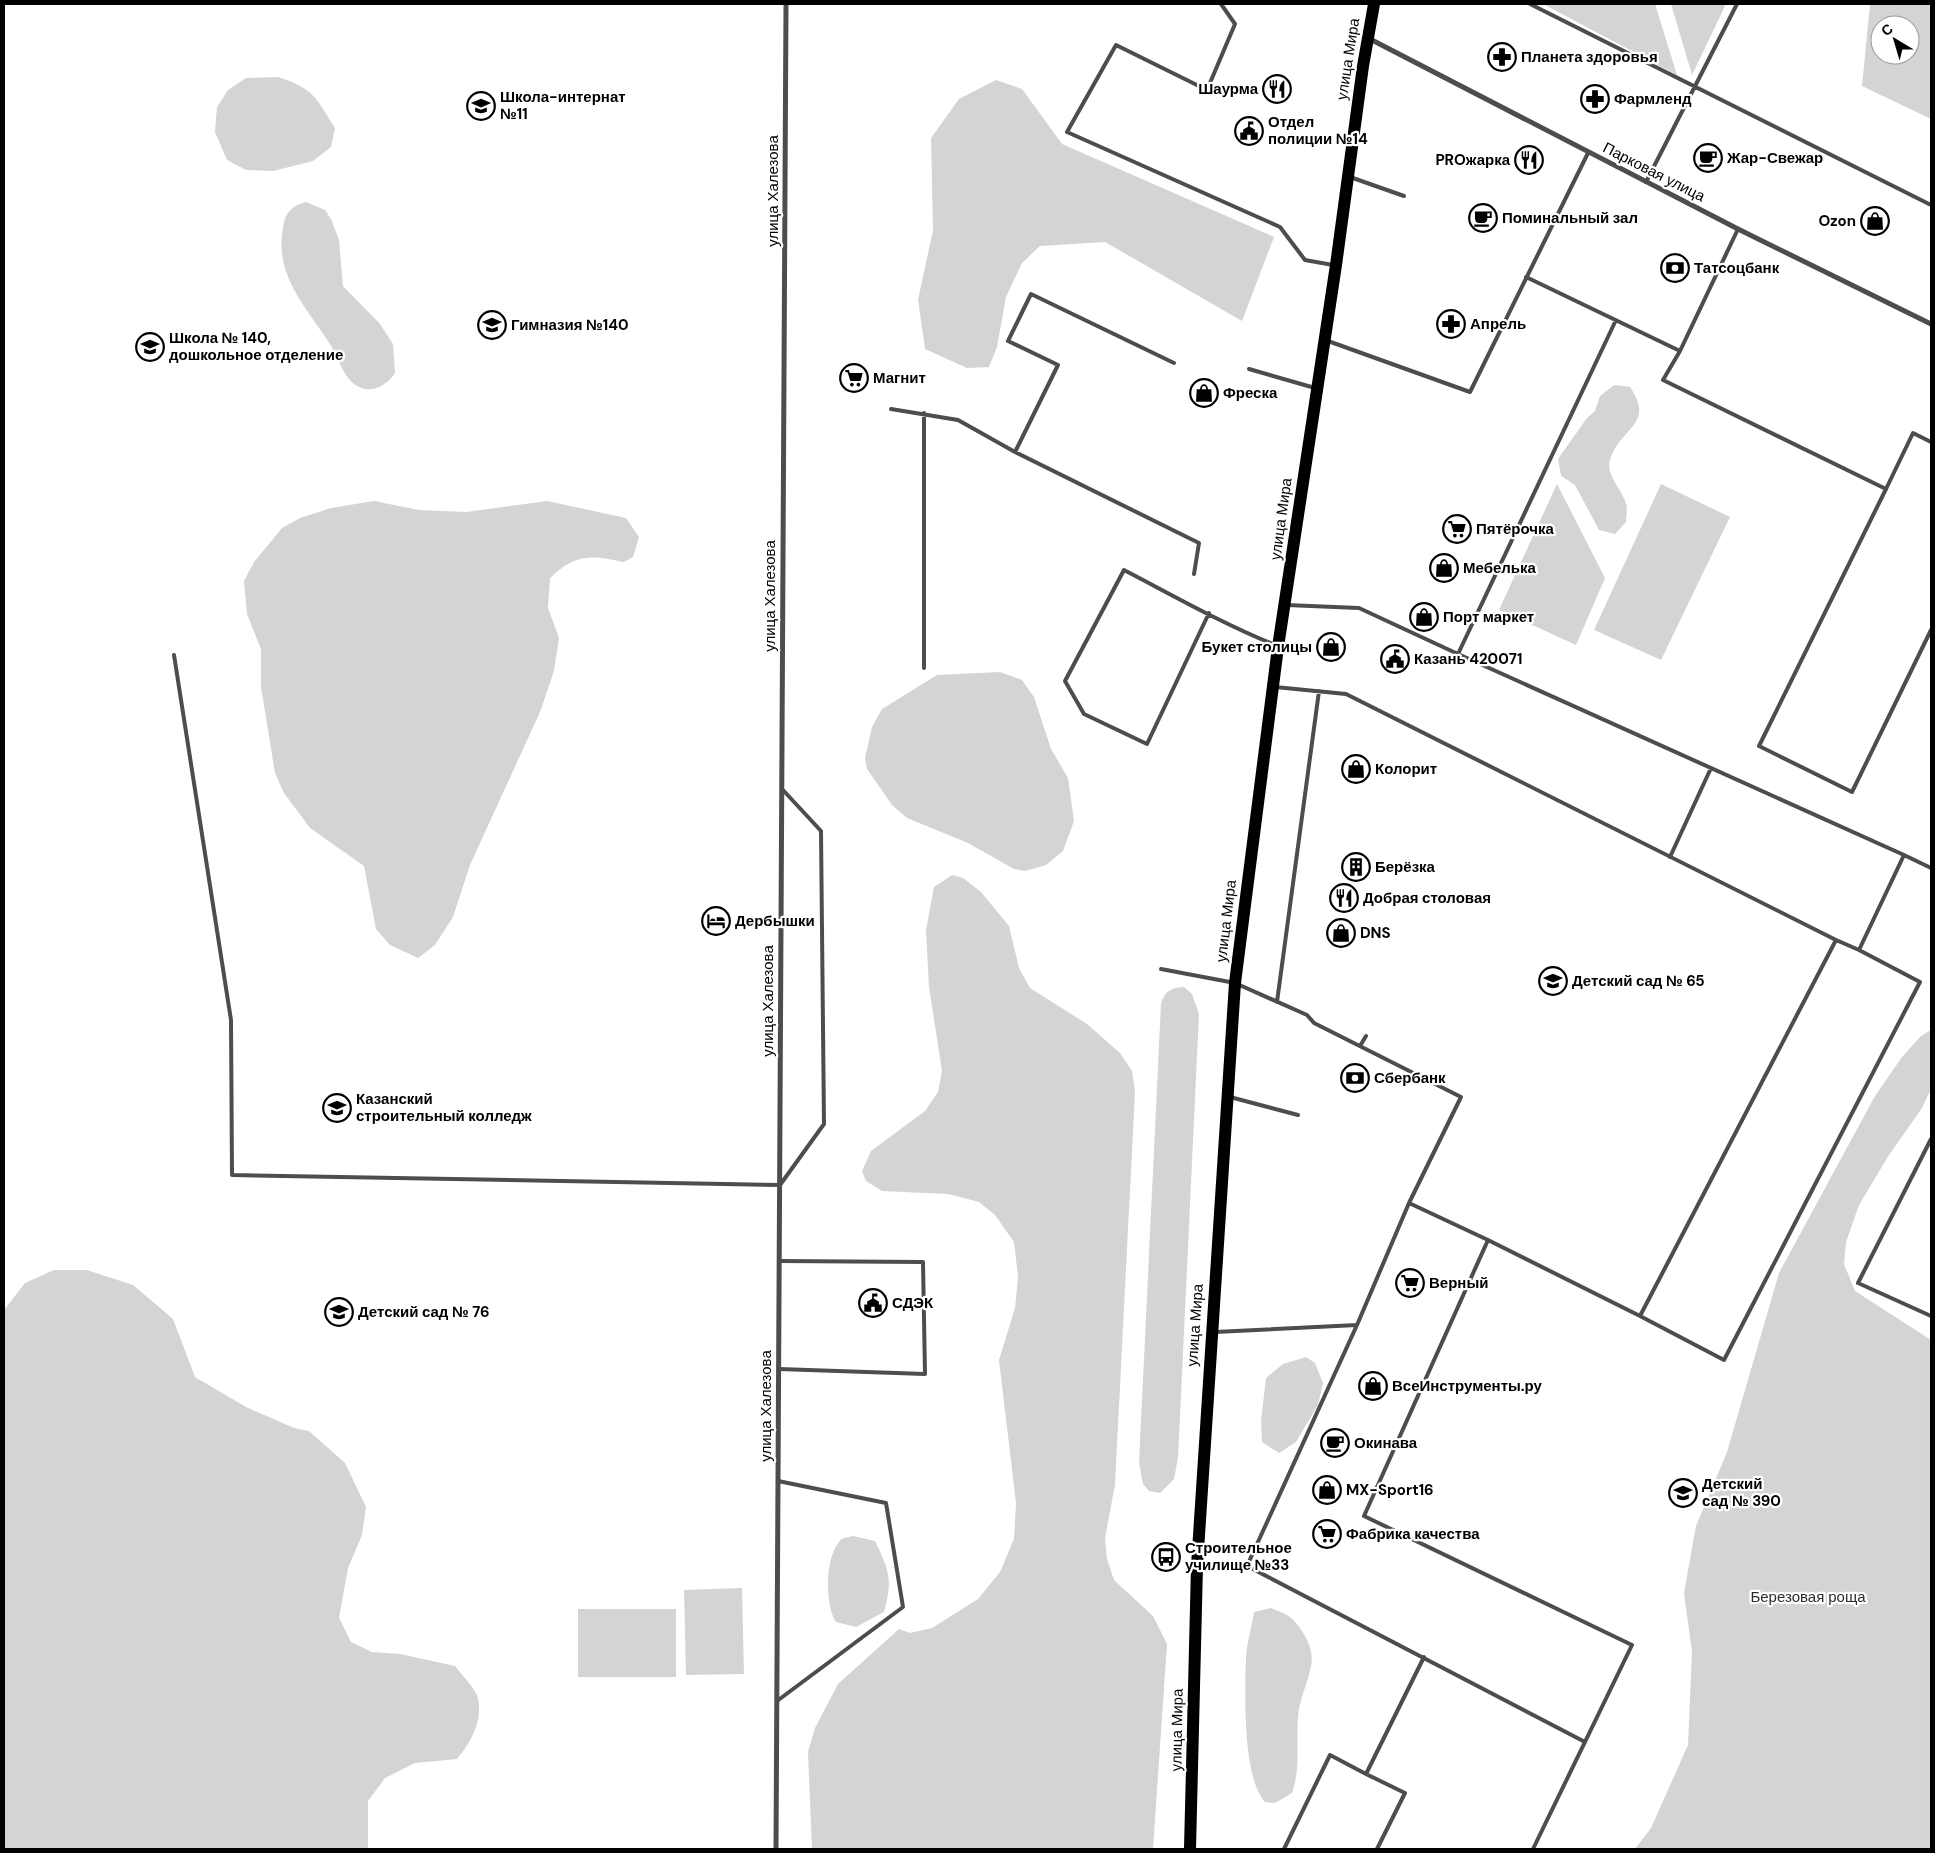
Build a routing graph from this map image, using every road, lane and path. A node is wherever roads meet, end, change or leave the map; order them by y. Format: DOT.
graph roads {
  1 [pos="786,4"];
  2 [pos="1220,4"];
  3 [pos="1374,4"];
  4 [pos="1530,4"];
  5 [pos="1737,4"];
  6 [pos="1368,38"];
  7 [pos="1695,86"];
  8 [pos="1588,153"];
  9 [pos="1348,176"];
  10 [pos="1646,182"];
  11 [pos="1404,196"];
  12 [pos="1931,205"];
  13 [pos="1738,229"];
  14 [pos="1336,266"];
  15 [pos="1526,277"];
  16 [pos="1616,320"];
  17 [pos="1931,324"];
  18 [pos="1323,339"];
  19 [pos="1680,351"];
  20 [pos="1174,363"];
  21 [pos="1249,370"];
  22 [pos="1316,388"];
  23 [pos="891,408"];
  24 [pos="924,413"];
  25 [pos="1931,442"];
  26 [pos="1015,452"];
  27 [pos="1886,489"];
  28 [pos="1194,574"];
  29 [pos="1284,605"];
  30 [pos="1209,613"];
  31 [pos="1931,630"];
  32 [pos="1278,647"];
  33 [pos="1458,654"];
  34 [pos="174,655"];
  35 [pos="924,668"];
  36 [pos="1273,686"];
  37 [pos="1319,691"];
  38 [pos="1711,768"];
  39 [pos="782,789"];
  40 [pos="1904,855"];
  41 [pos="1670,857"];
  42 [pos="1931,868"];
  43 [pos="1836,940"];
  44 [pos="1859,950"];
  45 [pos="1161,969"];
  46 [pos="1234,983"];
  47 [pos="1277,1002"];
  48 [pos="1366,1036"];
  49 [pos="1360,1046"];
  50 [pos="1226,1096"];
  51 [pos="1298,1115"];
  52 [pos="1931,1139"];
  53 [pos="780,1184"];
  54 [pos="1409,1203"];
  55 [pos="1488,1240"];
  56 [pos="779,1261"];
  57 [pos="1640,1316"];
  58 [pos="1931,1316"];
  59 [pos="1357,1325"];
  60 [pos="1211,1332"];
  61 [pos="779,1369"];
  62 [pos="778,1481"];
  63 [pos="1197,1566"];
  64 [pos="1247,1566"];
  65 [pos="1424,1657"];
  66 [pos="777,1701"];
  67 [pos="1585,1742"];
  68 [pos="1366,1774"];
  69 [pos="776,1849"];
  70 [pos="1190,1849"];
  71 [pos="1284,1849"];
  72 [pos="1377,1849"];
  73 [pos="1533,1849"];
  1 -- 39 [label="street, улица Халезова"];
  2 -- 14 [label="lane"];
  3 -- 6 [label="main road, улица Мира"];
  4 -- 7 [label="lane"];
  5 -- 7 [label="lane"];
  6 -- 8 [label="street, Парковая улица"];
  6 -- 9 [label="main road, улица Мира"];
  7 -- 10 [label="lane"];
  7 -- 12 [label="lane"];
  8 -- 10 [label="street, Парковая улица"];
  8 -- 15 [label="lane"];
  9 -- 11 [label="lane"];
  9 -- 14 [label="main road, улица Мира"];
  10 -- 13 [label="street, Парковая улица"];
  13 -- 17 [label="street, Парковая улица"];
  13 -- 19 [label="lane"];
  14 -- 18 [label="main road, улица Мира"];
  15 -- 16 [label="lane"];
  15 -- 18 [label="lane"];
  16 -- 19 [label="lane"];
  16 -- 33 [label="lane"];
  18 -- 22 [label="main road, улица Мира"];
  19 -- 27 [label="lane"];
  20 -- 26 [label="lane"];
  21 -- 22 [label="lane"];
  22 -- 29 [label="main road, улица Мира"];
  23 -- 24 [label="lane"];
  24 -- 26 [label="lane"];
  24 -- 35 [label="lane"];
  25 -- 27 [label="lane"];
  26 -- 28 [label="lane"];
  27 -- 31 [label="lane"];
  29 -- 32 [label="main road, улица Мира"];
  29 -- 33 [label="lane"];
  30 -- 30 [label="lane"];
  30 -- 32 [label="lane"];
  32 -- 36 [label="main road, улица Мира"];
  33 -- 38 [label="lane"];
  34 -- 53 [label="lane"];
  36 -- 37 [label="lane"];
  36 -- 46 [label="main road, улица Мира"];
  37 -- 41 [label="lane"];
  37 -- 47 [label="lane"];
  38 -- 40 [label="lane"];
  38 -- 41 [label="lane"];
  39 -- 53 [label="street, улица Халезова"];
  39 -- 53 [label="lane"];
  40 -- 42 [label="lane"];
  40 -- 44 [label="lane"];
  41 -- 43 [label="lane"];
  43 -- 44 [label="lane"];
  43 -- 57 [label="lane"];
  44 -- 57 [label="lane"];
  45 -- 46 [label="lane"];
  46 -- 47 [label="lane"];
  46 -- 50 [label="main road, улица Мира"];
  47 -- 49 [label="lane"];
  48 -- 49 [label="lane"];
  49 -- 54 [label="lane"];
  50 -- 51 [label="lane"];
  50 -- 60 [label="main road, улица Мира"];
  52 -- 58 [label="lane"];
  53 -- 56 [label="street, улица Халезова"];
  54 -- 55 [label="lane"];
  54 -- 59 [label="lane"];
  55 -- 57 [label="lane"];
  55 -- 67 [label="lane"];
  56 -- 61 [label="street, улица Халезова"];
  56 -- 61 [label="lane"];
  59 -- 60 [label="lane"];
  59 -- 64 [label="lane"];
  60 -- 63 [label="main road, улица Мира"];
  61 -- 62 [label="street, улица Халезова"];
  62 -- 66 [label="street, улица Халезова"];
  62 -- 66 [label="lane"];
  63 -- 64 [label="lane"];
  63 -- 70 [label="main road, улица Мира"];
  64 -- 65 [label="lane"];
  65 -- 67 [label="lane"];
  65 -- 68 [label="lane"];
  66 -- 69 [label="street, улица Халезова"];
  67 -- 73 [label="lane"];
  68 -- 71 [label="lane"];
  68 -- 72 [label="lane"];
}
